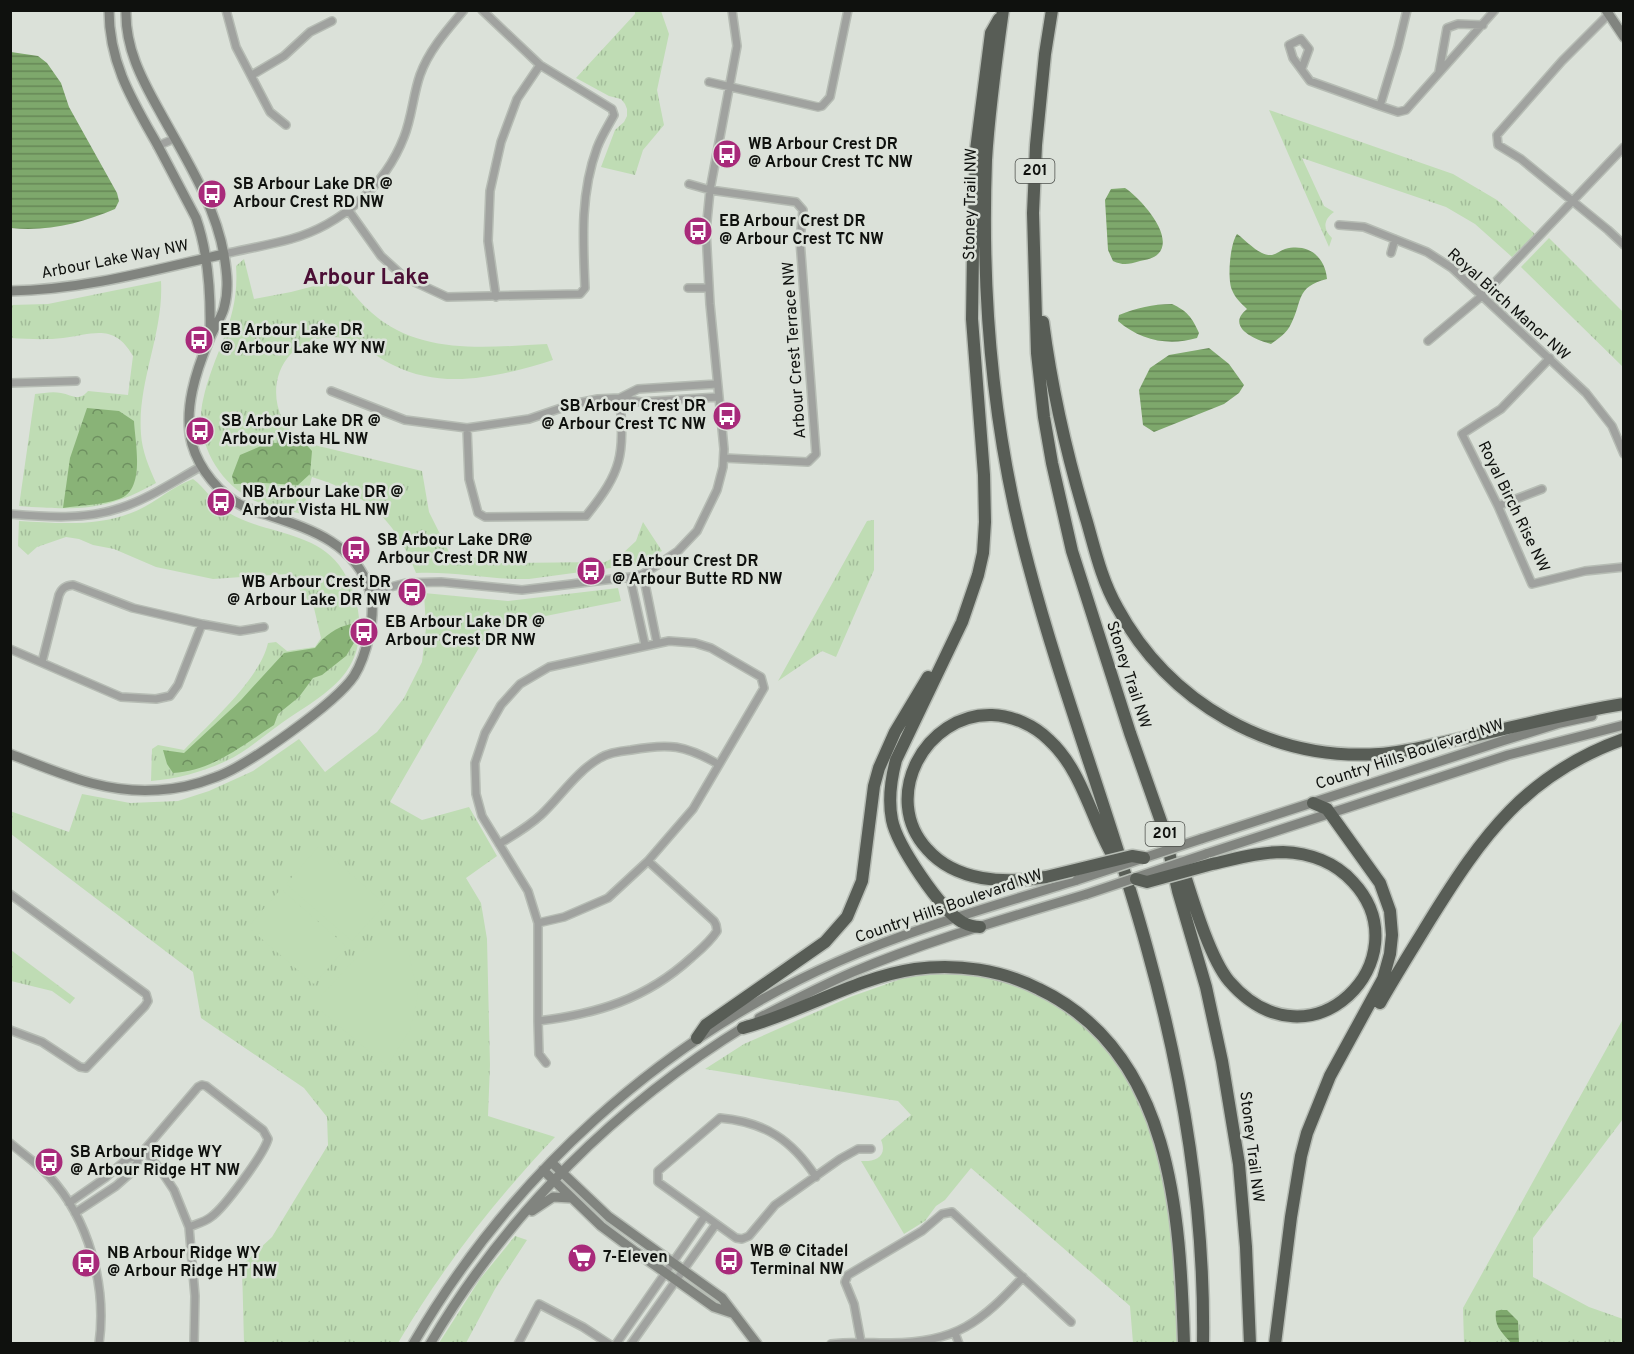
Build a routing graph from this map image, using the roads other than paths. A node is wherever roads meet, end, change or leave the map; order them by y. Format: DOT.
graph roads {
  1 [pos="109,10"];
  2 [pos="126,10"];
  3 [pos="226,10"];
  4 [pos="464,10"];
  5 [pos="482,10"];
  6 [pos="732,10"];
  7 [pos="848,10"];
  8 [pos="1052,10"];
  9 [pos="1407,10"];
  10 [pos="1495,10"];
  11 [pos="1003,11"];
  12 [pos="1607,12"];
  13 [pos="332,21"];
  14 [pos="1483,25"];
  15 [pos="1623,37"];
  16 [pos="540,65"];
  17 [pos="1302,68"];
  18 [pos="1439,72"];
  19 [pos="252,75"];
  20 [pos="709,82"];
  21 [pos="730,88"];
  22 [pos="1380,105"];
  23 [pos="286,125"];
  24 [pos="174,139"];
  25 [pos="158,146"];
  26 [pos="1623,147"];
  27 [pos="689,184"];
  28 [pos="710,190"];
  29 [pos="1572,202"];
  30 [pos="349,211"];
  31 [pos="1339,225"];
  32 [pos="1395,239"];
  33 [pos="1623,245"];
  34 [pos="1390,253"];
  35 [pos="224,254"];
  36 [pos="206,258"];
  37 [pos="688,288"];
  38 [pos="708,288"];
  39 [pos="10,291"];
  40 [pos="1483,296"];
  41 [pos="496,297"];
  42 [pos="1036,300"];
  43 [pos="210,338"];
  44 [pos="1428,341"];
  45 [pos="1550,358"];
  46 [pos="76,381"];
  47 [pos="10,383"];
  48 [pos="717,384"];
  49 [pos="332,391"];
  50 [pos="718,397"];
  51 [pos="620,398"];
  52 [pos="466,428"];
  53 [pos="1623,453"];
  54 [pos="723,458"];
  55 [pos="202,466"];
  56 [pos="1542,489"];
  57 [pos="1498,506"];
  58 [pos="10,514"];
  59 [pos="1623,567"];
  60 [pos="643,574"];
  61 [pos="630,577"];
  62 [pos="371,592"];
  63 [pos="202,624"];
  64 [pos="264,627"];
  65 [pos="657,643"];
  66 [pos="645,645"];
  67 [pos="950,647"];
  68 [pos="10,649"];
  69 [pos="42,662"];
  70 [pos="1623,704"];
  71 [pos="1623,709"];
  72 [pos="1623,725"];
  73 [pos="1623,739"];
  74 [pos="10,754"];
  75 [pos="718,764"];
  76 [pos="1313,802"];
  77 [pos="1329,812"];
  78 [pos="1164,830"];
  79 [pos="499,844"];
  80 [pos="1144,858"];
  81 [pos="1209,859"];
  82 [pos="648,861"];
  83 [pos="1131,878"];
  84 [pos="10,894"];
  85 [pos="957,918"];
  86 [pos="538,923"];
  87 [pos="980,927"];
  88 [pos="538,1021"];
  89 [pos="743,1028"];
  90 [pos="10,1030"];
  91 [pos="1356,1031"];
  92 [pos="697,1038"];
  93 [pos="546,1063"];
  94 [pos="10,1143"];
  95 [pos="872,1149"];
  96 [pos="142,1152"];
  97 [pos="551,1162"];
  98 [pos="543,1170"];
  99 [pos="562,1172"];
  100 [pos="816,1177"];
  101 [pos="554,1181"];
  102 [pos="571,1198"];
  103 [pos="69,1203"];
  104 [pos="75,1213"];
  105 [pos="705,1216"];
  106 [pos="518,1220"];
  107 [pos="716,1224"];
  108 [pos="189,1227"];
  109 [pos="673,1262"];
  110 [pos="684,1270"];
  111 [pos="665,1274"];
  112 [pos="1023,1277"];
  113 [pos="676,1281"];
  114 [pos="732,1312"];
  115 [pos="1071,1322"];
  116 [pos="955,1333"];
  117 [pos="861,1342"];
  118 [pos="99,1344"];
  119 [pos="194,1344"];
  120 [pos="413,1344"];
  121 [pos="430,1344"];
  122 [pos="518,1344"];
  123 [pos="609,1344"];
  124 [pos="616,1344"];
  125 [pos="631,1344"];
  126 [pos="757,1344"];
  127 [pos="831,1344"];
  128 [pos="959,1344"];
  129 [pos="1184,1344"];
  130 [pos="1203,1344"];
  131 [pos="1250,1344"];
  132 [pos="1275,1344"];
  1 -- 25 [label="main road"];
  2 -- 24 [label="main road"];
  3 -- 19 [label="street"];
  4 -- 30 [label="street"];
  5 -- 16 [label="street"];
  6 -- 21 [label="street"];
  7 -- 21 [label="street"];
  8 -- 42 [label="highway, Stoney Trail NW / 201"];
  9 -- 22 [label="street"];
  10 -- 14 [label="street"];
  11 -- 67 [label="highway"];
  11 -- 83 [label="highway, Stoney Trail NW"];
  12 -- 15 [label="main road"];
  12 -- 29 [label="street"];
  13 -- 19 [label="street"];
  14 -- 18 [label="street"];
  14 -- 18 [label="street"];
  16 -- 41 [label="street"];
  16 -- 41 [label="street"];
  17 -- 22 [label="street"];
  18 -- 22 [label="street"];
  19 -- 23 [label="street"];
  20 -- 21 [label="street"];
  21 -- 28 [label="street"];
  24 -- 25 [label="street"];
  24 -- 35 [label="main road"];
  25 -- 36 [label="main road"];
  26 -- 29 [label="street"];
  27 -- 28 [label="street, Arbour Crest Terrace NW"];
  28 -- 38 [label="street"];
  28 -- 54 [label="street, Arbour Crest Terrace NW"];
  29 -- 33 [label="street"];
  29 -- 40 [label="street"];
  30 -- 35 [label="street"];
  30 -- 41 [label="street"];
  31 -- 32 [label="street, Royal Birch Manor NW"];
  32 -- 34 [label="street"];
  32 -- 40 [label="street, Royal Birch Manor NW"];
  35 -- 36 [label="main road, Arbour Lake Way NW"];
  35 -- 43 [label="main road"];
  36 -- 39 [label="main road, Arbour Lake Way NW"];
  36 -- 43 [label="main road"];
  37 -- 38 [label="street"];
  38 -- 48 [label="street"];
  40 -- 44 [label="street"];
  40 -- 45 [label="street, Royal Birch Manor NW"];
  42 -- 70 [label="highway"];
  42 -- 78 [label="highway, Stoney Trail NW / 201"];
  43 -- 55 [label="main road"];
  45 -- 53 [label="street, Royal Birch Manor NW"];
  45 -- 57 [label="street, Royal Birch Rise NW"];
  46 -- 47 [label="street"];
  48 -- 50 [label="street"];
  48 -- 51 [label="street"];
  49 -- 52 [label="street"];
  50 -- 51 [label="street"];
  50 -- 54 [label="street"];
  51 -- 52 [label="street"];
  51 -- 52 [label="street"];
  54 -- 60 [label="street"];
  55 -- 58 [label="street"];
  55 -- 62 [label="main road"];
  56 -- 57 [label="street"];
  57 -- 59 [label="street, Royal Birch Rise NW"];
  60 -- 61 [label="street"];
  60 -- 65 [label="street"];
  61 -- 62 [label="street"];
  61 -- 66 [label="street"];
  62 -- 74 [label="main road"];
  63 -- 64 [label="street"];
  63 -- 69 [label="street"];
  63 -- 69 [label="street"];
  65 -- 66 [label="street"];
  65 -- 75 [label="street"];
  66 -- 79 [label="street"];
  67 -- 85 [label="highway"];
  67 -- 92 [label="highway"];
  68 -- 69 [label="street"];
  71 -- 76 [label="main road, Country Hills Boulevard NW"];
  72 -- 77 [label="main road, Country Hills Boulevard NW"];
  73 -- 91 [label="highway"];
  75 -- 79 [label="street"];
  75 -- 82 [label="street"];
  76 -- 77 [label="highway"];
  76 -- 80 [label="main road, Country Hills Boulevard NW, bridge"];
  77 -- 81 [label="main road, Country Hills Boulevard NW"];
  77 -- 91 [label="highway"];
  78 -- 81 [label="highway"];
  78 -- 131 [label="highway, Stoney Trail NW / 201"];
  79 -- 86 [label="street"];
  80 -- 83 [label="highway, bridge"];
  80 -- 85 [label="main road, Country Hills Boulevard NW, bridge"];
  81 -- 83 [label="highway, bridge"];
  82 -- 86 [label="street"];
  82 -- 88 [label="street"];
  83 -- 87 [label="main road, Country Hills Boulevard NW, bridge"];
  83 -- 130 [label="highway, Stoney Trail NW"];
  84 -- 90 [label="street"];
  85 -- 87 [label="highway"];
  85 -- 92 [label="main road, Country Hills Boulevard NW"];
  86 -- 88 [label="street"];
  87 -- 89 [label="main road, Country Hills Boulevard NW"];
  88 -- 93 [label="street"];
  89 -- 99 [label="main road, Country Hills Boulevard NW"];
  89 -- 129 [label="highway"];
  91 -- 132 [label="highway"];
  92 -- 97 [label="main road, Country Hills Boulevard NW"];
  94 -- 103 [label="street"];
  95 -- 100 [label="street"];
  96 -- 103 [label="street"];
  96 -- 104 [label="street"];
  96 -- 108 [label="street"];
  96 -- 108 [label="street"];
  97 -- 98 [label="main road, Country Hills Boulevard NW"];
  97 -- 99 [label="main road"];
  98 -- 101 [label="main road"];
  98 -- 120 [label="main road, Country Hills Boulevard NW"];
  99 -- 101 [label="main road, Country Hills Boulevard NW"];
  99 -- 109 [label="main road"];
  100 -- 105 [label="street"];
  100 -- 107 [label="street"];
  101 -- 102 [label="main road"];
  101 -- 106 [label="main road, Country Hills Boulevard NW"];
  102 -- 106 [label="main road"];
  102 -- 111 [label="main road"];
  103 -- 104 [label="street"];
  104 -- 118 [label="street"];
  105 -- 107 [label="street"];
  105 -- 109 [label="street"];
  106 -- 121 [label="main road, Country Hills Boulevard NW"];
  107 -- 110 [label="street"];
  108 -- 119 [label="street"];
  109 -- 110 [label="main road"];
  109 -- 111 [label="street"];
  110 -- 113 [label="street"];
  110 -- 114 [label="main road"];
  111 -- 113 [label="main road"];
  111 -- 124 [label="street"];
  112 -- 115 [label="street"];
  112 -- 116 [label="street"];
  112 -- 117 [label="street"];
  113 -- 114 [label="main road"];
  113 -- 125 [label="street"];
  114 -- 126 [label="main road"];
  116 -- 117 [label="street"];
  116 -- 128 [label="street"];
  117 -- 127 [label="street"];
  122 -- 123 [label="street"];
}
